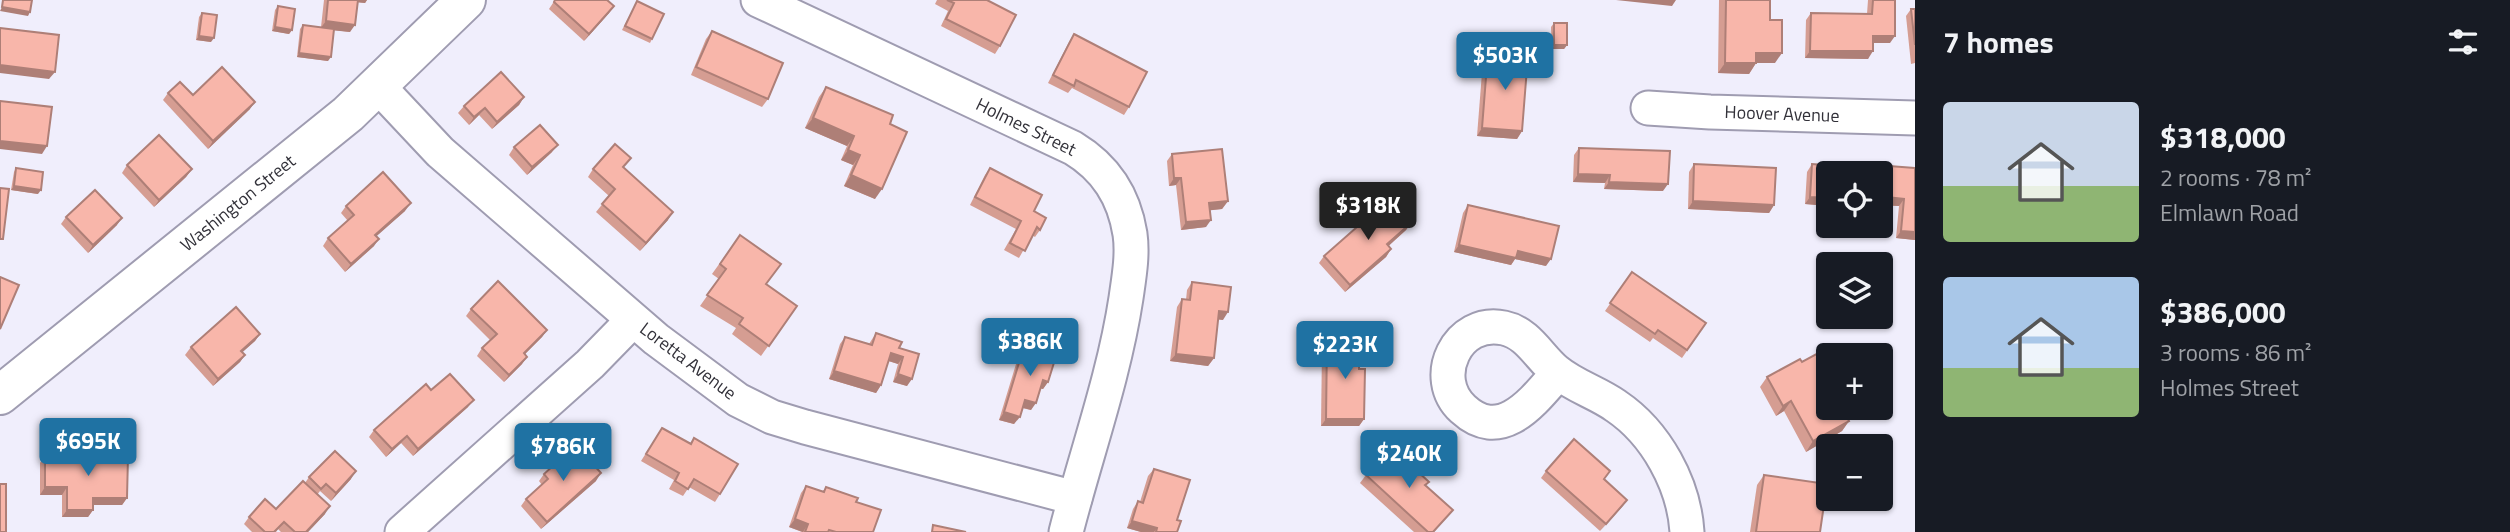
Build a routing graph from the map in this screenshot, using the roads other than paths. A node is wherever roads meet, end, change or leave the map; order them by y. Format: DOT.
graph roads {
  1 [pos="466,0"];
  2 [pos="758,0"];
  3 [pos="378,86"];
  4 [pos="1648,108"];
  5 [pos="1915,118"];
  6 [pos="633,320"];
  7 [pos="1558,373"];
  8 [pos="0,395"];
  9 [pos="1075,498"];
  10 [pos="402,532"];
  11 [pos="1066,532"];
  12 [pos="1687,532"];
  1 -- 3 [label="street, Washington Street"];
  2 -- 9 [label="street, Holmes Street"];
  3 -- 6 [label="street, Loretta Avenue"];
  3 -- 8 [label="street, Washington Street"];
  4 -- 5 [label="street, Hoover Avenue"];
  6 -- 9 [label="street, Loretta Avenue"];
  6 -- 10 [label="street"];
  7 -- 12 [label="street"];
  9 -- 11 [label="street, Holmes Street"];
}
